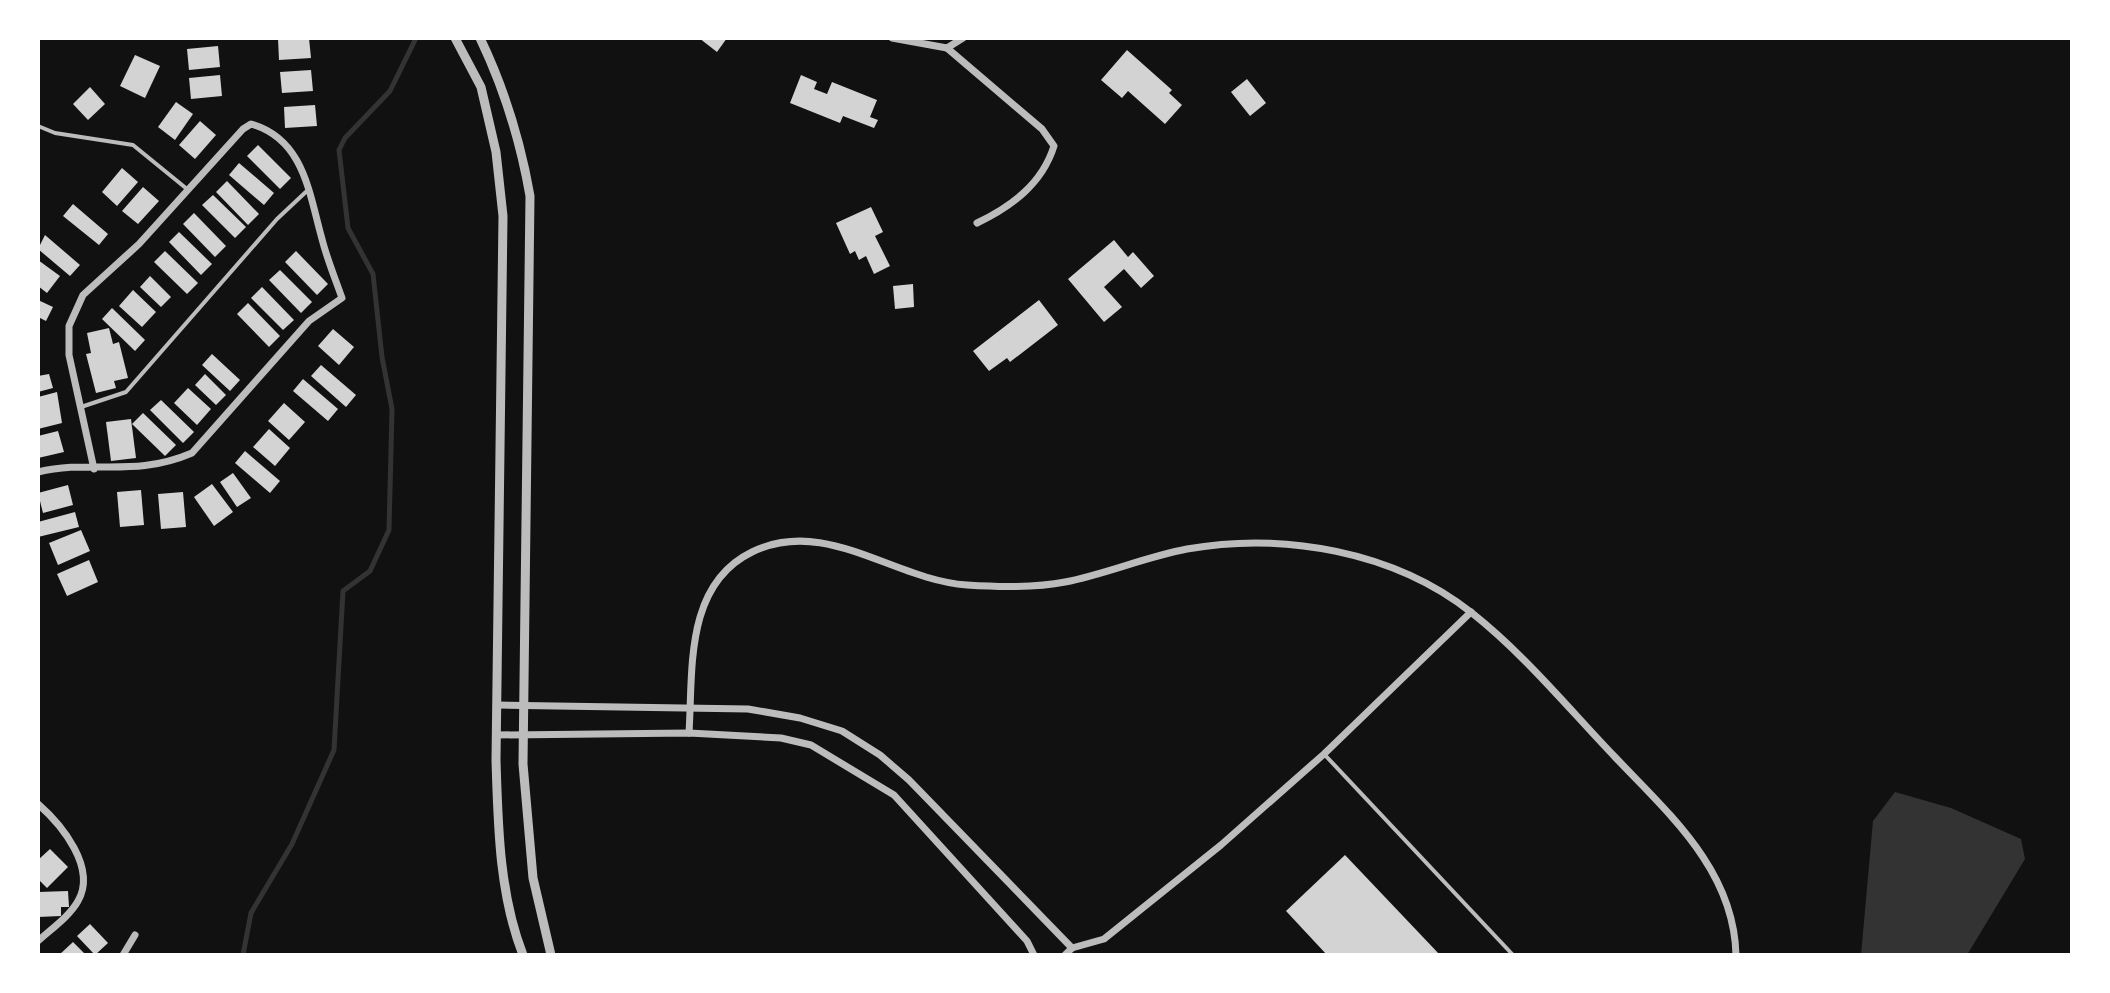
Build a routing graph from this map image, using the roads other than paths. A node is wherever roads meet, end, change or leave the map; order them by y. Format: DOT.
graph roads {
  1 [pos="455,38"];
  2 [pos="480,38"];
  3 [pos="892,38"];
  4 [pos="963,38"];
  5 [pos="947,48"];
  6 [pos="38,126"];
  7 [pos="309,189"];
  8 [pos="189,190"];
  9 [pos="977,223"];
  10 [pos="81,407"];
  11 [pos="94,469"];
  12 [pos="38,472"];
  13 [pos="1471,612"];
  14 [pos="497,705"];
  15 [pos="524,706"];
  16 [pos="691,707"];
  17 [pos="689,733"];
  18 [pos="497,735"];
  19 [pos="523,736"];
  20 [pos="1324,754"];
  21 [pos="38,804"];
  22 [pos="135,935"];
  23 [pos="38,941"];
  24 [pos="1072,948"];
  25 [pos="123,955"];
  26 [pos="523,955"];
  27 [pos="551,955"];
  28 [pos="1034,955"];
  29 [pos="1065,955"];
  30 [pos="1513,955"];
  31 [pos="1736,955"];
  1 -- 14 [label="street"];
  2 -- 15 [label="street"];
  3 -- 5 [label="street"];
  4 -- 5 [label="street"];
  5 -- 9 [label="street"];
  6 -- 8 [label="lane"];
  7 -- 8 [label="street"];
  7 -- 10 [label="lane"];
  7 -- 11 [label="street"];
  8 -- 10 [label="street"];
  10 -- 11 [label="street"];
  11 -- 12 [label="street"];
  13 -- 16 [label="street"];
  13 -- 20 [label="street"];
  13 -- 31 [label="street"];
  14 -- 15 [label="street"];
  14 -- 18 [label="street"];
  15 -- 16 [label="street"];
  15 -- 19 [label="street"];
  16 -- 17 [label="street"];
  16 -- 24 [label="street"];
  17 -- 19 [label="street"];
  17 -- 28 [label="street"];
  18 -- 19 [label="street"];
  18 -- 26 [label="street"];
  19 -- 27 [label="street"];
  20 -- 24 [label="street"];
  20 -- 30 [label="lane"];
  21 -- 23 [label="street"];
  22 -- 25 [label="street"];
  24 -- 29 [label="street"];
}
